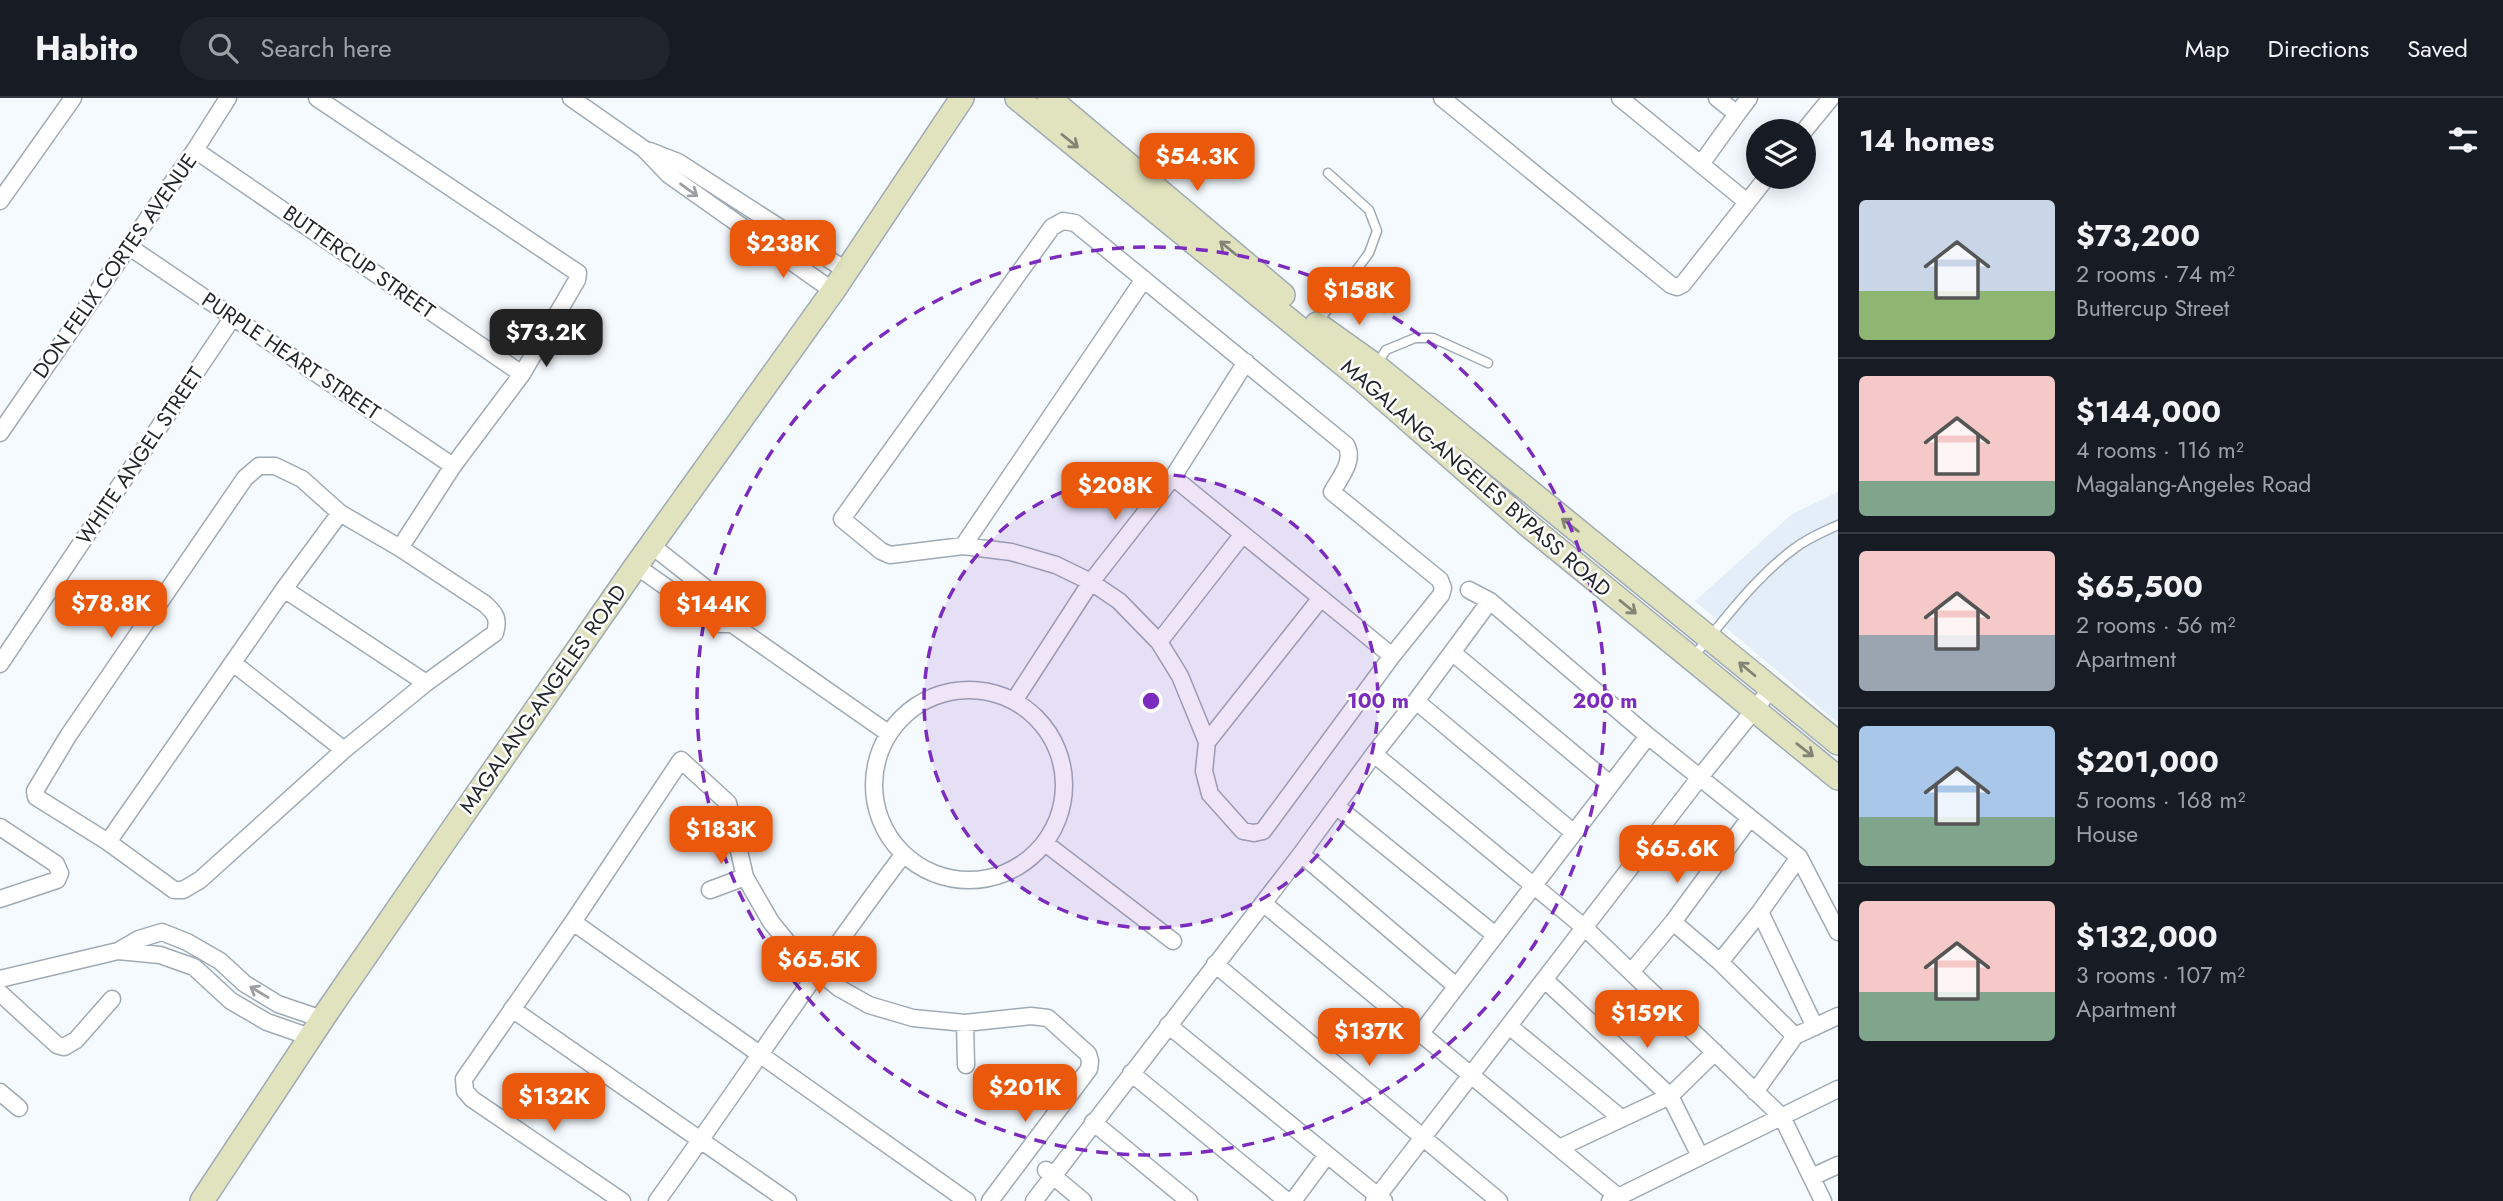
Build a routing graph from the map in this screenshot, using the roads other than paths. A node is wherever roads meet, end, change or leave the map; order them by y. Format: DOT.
graph roads {
  1 [pos="73,98"];
  2 [pos="228,98"];
  3 [pos="317,98"];
  4 [pos="571,98"];
  5 [pos="962,98"];
  6 [pos="1017,98"];
  7 [pos="1049,98"];
  8 [pos="1442,98"];
  9 [pos="1620,98"];
  10 [pos="1717,98"];
  11 [pos="1749,98"];
  12 [pos="1831,98"];
  13 [pos="1737,114"];
  14 [pos="1814,119"];
  15 [pos="644,149"];
  16 [pos="195,150"];
  17 [pos="1701,164"];
  18 [pos="1328,173"];
  19 [pos="1757,189"];
  20 [pos="722,190"];
  21 [pos="0,201"];
  22 [pos="1746,202"];
  23 [pos="710,206"];
  24 [pos="766,219"];
  25 [pos="754,238"];
  26 [pos="796,238"];
  27 [pos="128,246"];
  28 [pos="783,258"];
  29 [pos="847,271"];
  30 [pos="1144,279"];
  31 [pos="833,291"];
  32 [pos="233,317"];
  33 [pos="1317,324"];
  34 [pos="1246,362"];
  35 [pos="1488,363"];
  36 [pos="1376,366"];
  37 [pos="522,374"];
  38 [pos="0,433"];
  39 [pos="453,467"];
  40 [pos="1173,477"];
  41 [pos="340,513"];
  42 [pos="1838,525"];
  43 [pos="1243,534"];
  44 [pos="651,545"];
  45 [pos="963,546"];
  46 [pos="400,548"];
  47 [pos="636,566"];
  48 [pos="1091,582"];
  49 [pos="284,589"];
  50 [pos="1469,590"];
  51 [pos="1321,598"];
  52 [pos="1490,601"];
  53 [pos="732,624"];
  54 [pos="1710,637"];
  55 [pos="1159,642"];
  56 [pos="1452,653"];
  57 [pos="1392,656"];
  58 [pos="1691,659"];
  59 [pos="233,663"];
  60 [pos="0,664"];
  61 [pos="426,683"];
  62 [pos="1771,689"];
  63 [pos="1014,701"];
  64 [pos="1416,701"];
  65 [pos="1754,710"];
  66 [pos="888,733"];
  67 [pos="1648,736"];
  68 [pos="1207,742"];
  69 [pos="1838,743"];
  70 [pos="344,750"];
  71 [pos="1374,754"];
  72 [pos="1700,777"];
  73 [pos="1838,778"];
  74 [pos="1610,784"];
  75 [pos="1336,806"];
  76 [pos="1749,819"];
  77 [pos="0,827"];
  78 [pos="1574,833"];
  79 [pos="108,842"];
  80 [pos="1045,843"];
  81 [pos="1301,854"];
  82 [pos="903,856"];
  83 [pos="1799,857"];
  84 [pos="745,877"];
  85 [pos="1534,885"];
  86 [pos="710,890"];
  87 [pos="0,899"];
  88 [pos="1263,903"];
  89 [pos="1760,912"];
  90 [pos="573,922"];
  91 [pos="1673,922"];
  92 [pos="1585,928"];
  93 [pos="1838,932"];
  94 [pos="1496,936"];
  95 [pos="1173,941"];
  96 [pos="202,950"];
  97 [pos="118,951"];
  98 [pos="1720,962"];
  99 [pos="1215,964"];
  100 [pos="194,967"];
  101 [pos="817,971"];
  102 [pos="1632,971"];
  103 [pos="0,979"];
  104 [pos="1545,980"];
  105 [pos="1456,986"];
  106 [pos="0,993"];
  107 [pos="112,999"];
  108 [pos="512,1009"];
  109 [pos="1838,1016"];
  110 [pos="965,1023"];
  111 [pos="1168,1025"];
  112 [pos="1509,1026"];
  113 [pos="1815,1027"];
  114 [pos="316,1028"];
  115 [pos="1421,1034"];
  116 [pos="1796,1037"];
  117 [pos="1715,1052"];
  118 [pos="760,1056"];
  119 [pos="966,1065"];
  120 [pos="1131,1073"];
  121 [pos="1471,1075"];
  122 [pos="1838,1090"];
  123 [pos="0,1092"];
  124 [pos="1755,1092"];
  125 [pos="1670,1096"];
  126 [pos="19,1108"];
  127 [pos="1782,1117"];
  128 [pos="1621,1118"];
  129 [pos="1093,1122"];
  130 [pos="1423,1137"];
  131 [pos="701,1140"];
  132 [pos="1559,1148"];
  133 [pos="1327,1155"];
  134 [pos="1700,1156"];
  135 [pos="1838,1165"];
  136 [pos="1049,1173"];
  137 [pos="1812,1177"];
  138 [pos="1378,1199"];
  139 [pos="1614,1199"];
  140 [pos="202,1201"];
  141 [pos="622,1201"];
  142 [pos="657,1201"];
  143 [pos="788,1201"];
  144 [pos="967,1201"];
  145 [pos="990,1201"];
  146 [pos="1034,1201"];
  147 [pos="1083,1201"];
  148 [pos="1189,1201"];
  149 [pos="1287,1201"];
  150 [pos="1293,1201"];
  151 [pos="1499,1201"];
  152 [pos="1823,1201"];
  1 -- 21 [label="street"];
  2 -- 16 [label="street, DON FELIX CORTES AVENUE"];
  3 -- 37 [label="street"];
  4 -- 15 [label="street"];
  5 -- 29 [label="street, MAGALANG-ANGELES ROAD"];
  6 -- 58 [label="street, MAGALANG-ANGELES BYPASS ROAD, one-way"];
  33 -- 7 [label="street, MAGALANG-ANGELES BYPASS ROAD, one-way"];
  8 -- 22 [label="street"];
  9 -- 17 [label="street"];
  10 -- 13 [label="street"];
  11 -- 13 [label="street"];
  12 -- 14 [label="street"];
  13 -- 17 [label="street"];
  15 -- 20 [label="street"];
  15 -- 23 [label="street, one-way"];
  16 -- 27 [label="street, DON FELIX CORTES AVENUE"];
  16 -- 37 [label="street, BUTTERCUP STREET"];
  17 -- 22 [label="street"];
  18 -- 33 [label="lane"];
  19 -- 22 [label="street"];
  20 -- 23 [label="street"];
  20 -- 24 [label="street"];
  23 -- 25 [label="street"];
  24 -- 25 [label="street"];
  24 -- 26 [label="street"];
  25 -- 28 [label="street"];
  26 -- 28 [label="street"];
  26 -- 29 [label="street"];
  27 -- 32 [label="street, PURPLE HEART STREET"];
  27 -- 38 [label="street, DON FELIX CORTES AVENUE"];
  28 -- 31 [label="street"];
  29 -- 31 [label="street, MAGALANG-ANGELES ROAD"];
  30 -- 34 [label="street"];
  30 -- 45 [label="street"];
  30 -- 45 [label="street"];
  31 -- 44 [label="street, MAGALANG-ANGELES ROAD"];
  32 -- 39 [label="street, PURPLE HEART STREET"];
  32 -- 60 [label="street, WHITE ANGEL STREET"];
  33 -- 36 [label="street, MAGALANG-ANGELES BYPASS ROAD"];
  34 -- 40 [label="street"];
  34 -- 57 [label="street"];
  35 -- 36 [label="lane"];
  54 -- 36 [label="street, MAGALANG-ANGELES BYPASS ROAD, one-way"];
  37 -- 39 [label="street"];
  39 -- 46 [label="street"];
  40 -- 43 [label="street"];
  40 -- 48 [label="street"];
  41 -- 46 [label="street"];
  41 -- 49 [label="street"];
  41 -- 79 [label="street"];
  42 -- 54 [label="lane"];
  43 -- 51 [label="street"];
  43 -- 55 [label="street"];
  44 -- 47 [label="street, MAGALANG-ANGELES ROAD"];
  44 -- 53 [label="street"];
  45 -- 48 [label="street"];
  46 -- 61 [label="street"];
  47 -- 53 [label="street"];
  47 -- 114 [label="street, MAGALANG-ANGELES ROAD"];
  48 -- 55 [label="street"];
  48 -- 63 [label="street"];
  49 -- 59 [label="street"];
  49 -- 61 [label="street"];
  50 -- 52 [label="street"];
  51 -- 57 [label="street"];
  51 -- 68 [label="street"];
  52 -- 56 [label="street"];
  52 -- 67 [label="street"];
  53 -- 66 [label="street"];
  54 -- 58 [label="lane"];
  62 -- 54 [label="street, MAGALANG-ANGELES BYPASS ROAD, one-way"];
  55 -- 68 [label="street"];
  56 -- 64 [label="street"];
  56 -- 74 [label="street"];
  57 -- 68 [label="street"];
  58 -- 65 [label="street, MAGALANG-ANGELES BYPASS ROAD"];
  59 -- 70 [label="street"];
  59 -- 79 [label="street"];
  61 -- 70 [label="street"];
  62 -- 65 [label="street"];
  62 -- 69 [label="street, MAGALANG-ANGELES BYPASS ROAD"];
  63 -- 66 [label="street"];
  63 -- 80 [label="street"];
  64 -- 71 [label="street"];
  64 -- 78 [label="street"];
  65 -- 72 [label="street"];
  65 -- 73 [label="street, MAGALANG-ANGELES BYPASS ROAD, one-way"];
  66 -- 82 [label="street"];
  67 -- 72 [label="street"];
  67 -- 74 [label="street"];
  70 -- 79 [label="street"];
  71 -- 75 [label="street"];
  71 -- 85 [label="street"];
  72 -- 76 [label="street"];
  72 -- 92 [label="street"];
  74 -- 78 [label="street"];
  75 -- 81 [label="street"];
  75 -- 94 [label="street"];
  76 -- 83 [label="street"];
  76 -- 91 [label="street"];
  77 -- 87 [label="street"];
  78 -- 85 [label="street"];
  80 -- 82 [label="street"];
  80 -- 95 [label="street"];
  81 -- 88 [label="street"];
  81 -- 105 [label="street"];
  82 -- 101 [label="street"];
  83 -- 89 [label="street"];
  83 -- 93 [label="street"];
  84 -- 86 [label="street"];
  84 -- 90 [label="street"];
  84 -- 101 [label="street"];
  85 -- 92 [label="street"];
  85 -- 94 [label="street"];
  88 -- 99 [label="street"];
  88 -- 115 [label="street"];
  89 -- 98 [label="street"];
  89 -- 113 [label="street"];
  90 -- 108 [label="street"];
  90 -- 118 [label="street"];
  91 -- 98 [label="street"];
  91 -- 102 [label="street"];
  92 -- 102 [label="street"];
  92 -- 104 [label="street"];
  94 -- 105 [label="street"];
  96 -- 97 [label="street"];
  96 -- 100 [label="street"];
  114 -- 96 [label="street, one-way"];
  97 -- 100 [label="street"];
  97 -- 103 [label="street"];
  98 -- 116 [label="street"];
  99 -- 111 [label="street"];
  99 -- 130 [label="street"];
  100 -- 114 [label="street"];
  101 -- 110 [label="street"];
  101 -- 118 [label="street"];
  102 -- 117 [label="street"];
  104 -- 112 [label="street"];
  104 -- 125 [label="street"];
  105 -- 115 [label="street"];
  106 -- 107 [label="street"];
  108 -- 131 [label="street"];
  108 -- 141 [label="street"];
  109 -- 113 [label="street"];
  110 -- 119 [label="street"];
  110 -- 145 [label="street"];
  111 -- 120 [label="street"];
  111 -- 133 [label="street"];
  112 -- 121 [label="street"];
  112 -- 128 [label="street"];
  113 -- 116 [label="street"];
  114 -- 140 [label="street, MAGALANG-ANGELES ROAD"];
  115 -- 121 [label="street"];
  116 -- 124 [label="street"];
  117 -- 124 [label="street"];
  117 -- 125 [label="street"];
  118 -- 131 [label="street"];
  118 -- 144 [label="street"];
  120 -- 129 [label="street"];
  120 -- 149 [label="street"];
  121 -- 130 [label="street"];
  121 -- 132 [label="street"];
  122 -- 127 [label="street"];
  123 -- 126 [label="street"];
  124 -- 127 [label="street"];
  125 -- 128 [label="street"];
  125 -- 134 [label="street"];
  127 -- 134 [label="street"];
  127 -- 137 [label="street"];
  128 -- 132 [label="street"];
  129 -- 136 [label="street"];
  129 -- 148 [label="street"];
  130 -- 138 [label="street"];
  130 -- 151 [label="street"];
  131 -- 142 [label="street"];
  131 -- 143 [label="street"];
  132 -- 139 [label="street"];
  133 -- 138 [label="street"];
  133 -- 150 [label="street"];
  134 -- 139 [label="street"];
  135 -- 137 [label="street"];
  136 -- 146 [label="street"];
  136 -- 147 [label="street"];
  137 -- 152 [label="street"];
}
